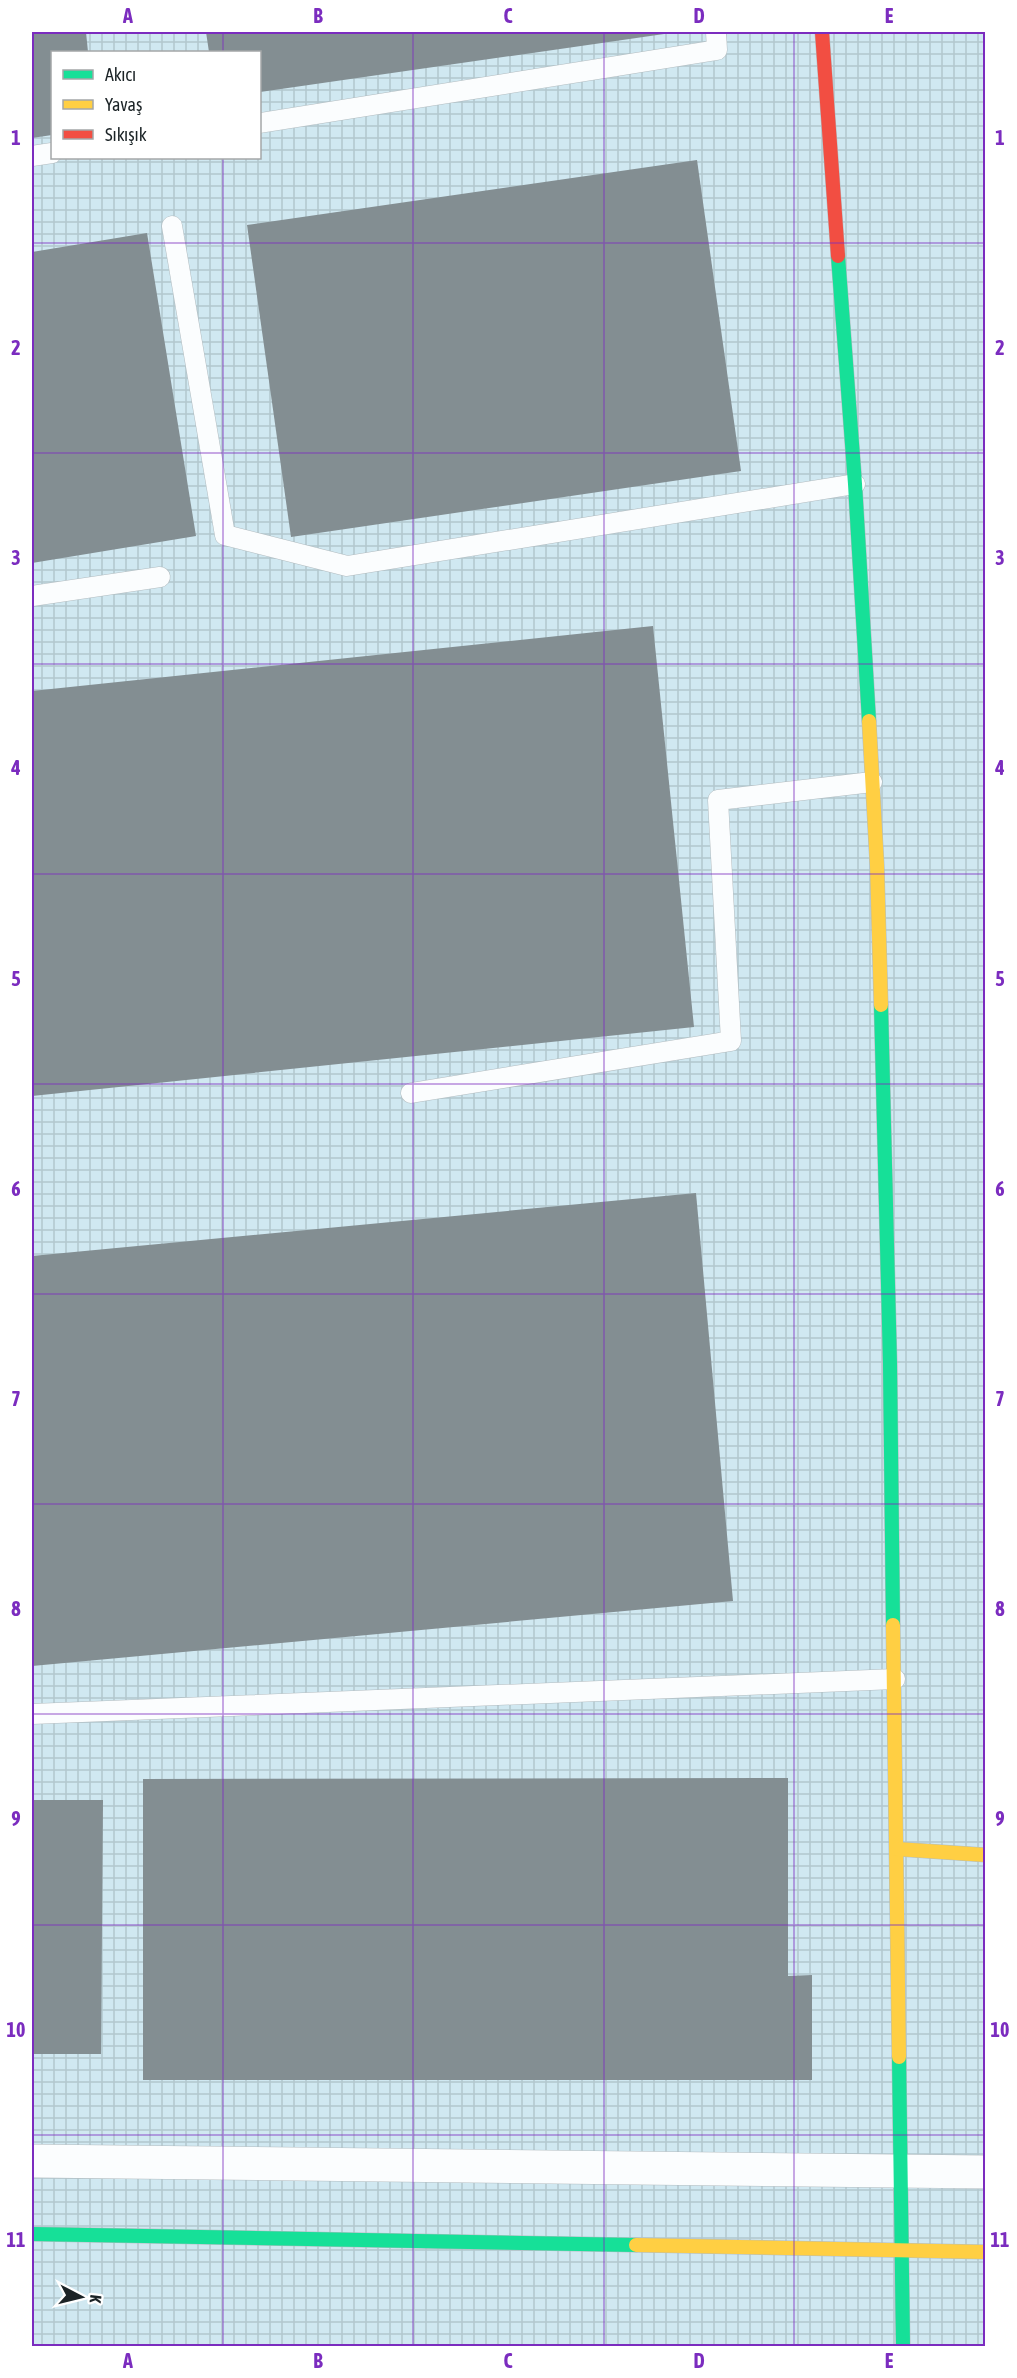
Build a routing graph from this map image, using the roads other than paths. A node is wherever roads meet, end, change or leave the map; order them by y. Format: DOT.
graph roads {
  1 [pos="716,32"];
  2 [pos="822,32"];
  3 [pos="261,123"];
  4 [pos="51,153"];
  5 [pos="32,156"];
  6 [pos="172,226"];
  7 [pos="855,484"];
  8 [pos="160,577"];
  9 [pos="32,596"];
  10 [pos="872,782"];
  11 [pos="411,1093"];
  12 [pos="895,1679"];
  13 [pos="32,1714"];
  14 [pos="897,1849"];
  15 [pos="986,1855"];
  16 [pos="32,2161"];
  17 [pos="900,2171"];
  18 [pos="986,2172"];
  19 [pos="32,2234"];
  20 [pos="901,2250"];
  21 [pos="986,2252"];
  22 [pos="903,2346"];
  1 -- 3 [label="lane"];
  2 -- 7 [label="street"];
  4 -- 5 [label="lane"];
  6 -- 7 [label="lane"];
  7 -- 10 [label="street"];
  8 -- 9 [label="lane"];
  10 -- 11 [label="lane"];
  10 -- 12 [label="street"];
  12 -- 13 [label="lane"];
  12 -- 14 [label="street"];
  14 -- 15 [label="street"];
  14 -- 17 [label="street"];
  16 -- 17 [label="street"];
  17 -- 18 [label="street"];
  17 -- 20 [label="street"];
  19 -- 20 [label="street"];
  20 -- 21 [label="street"];
  20 -- 22 [label="street"];
}
